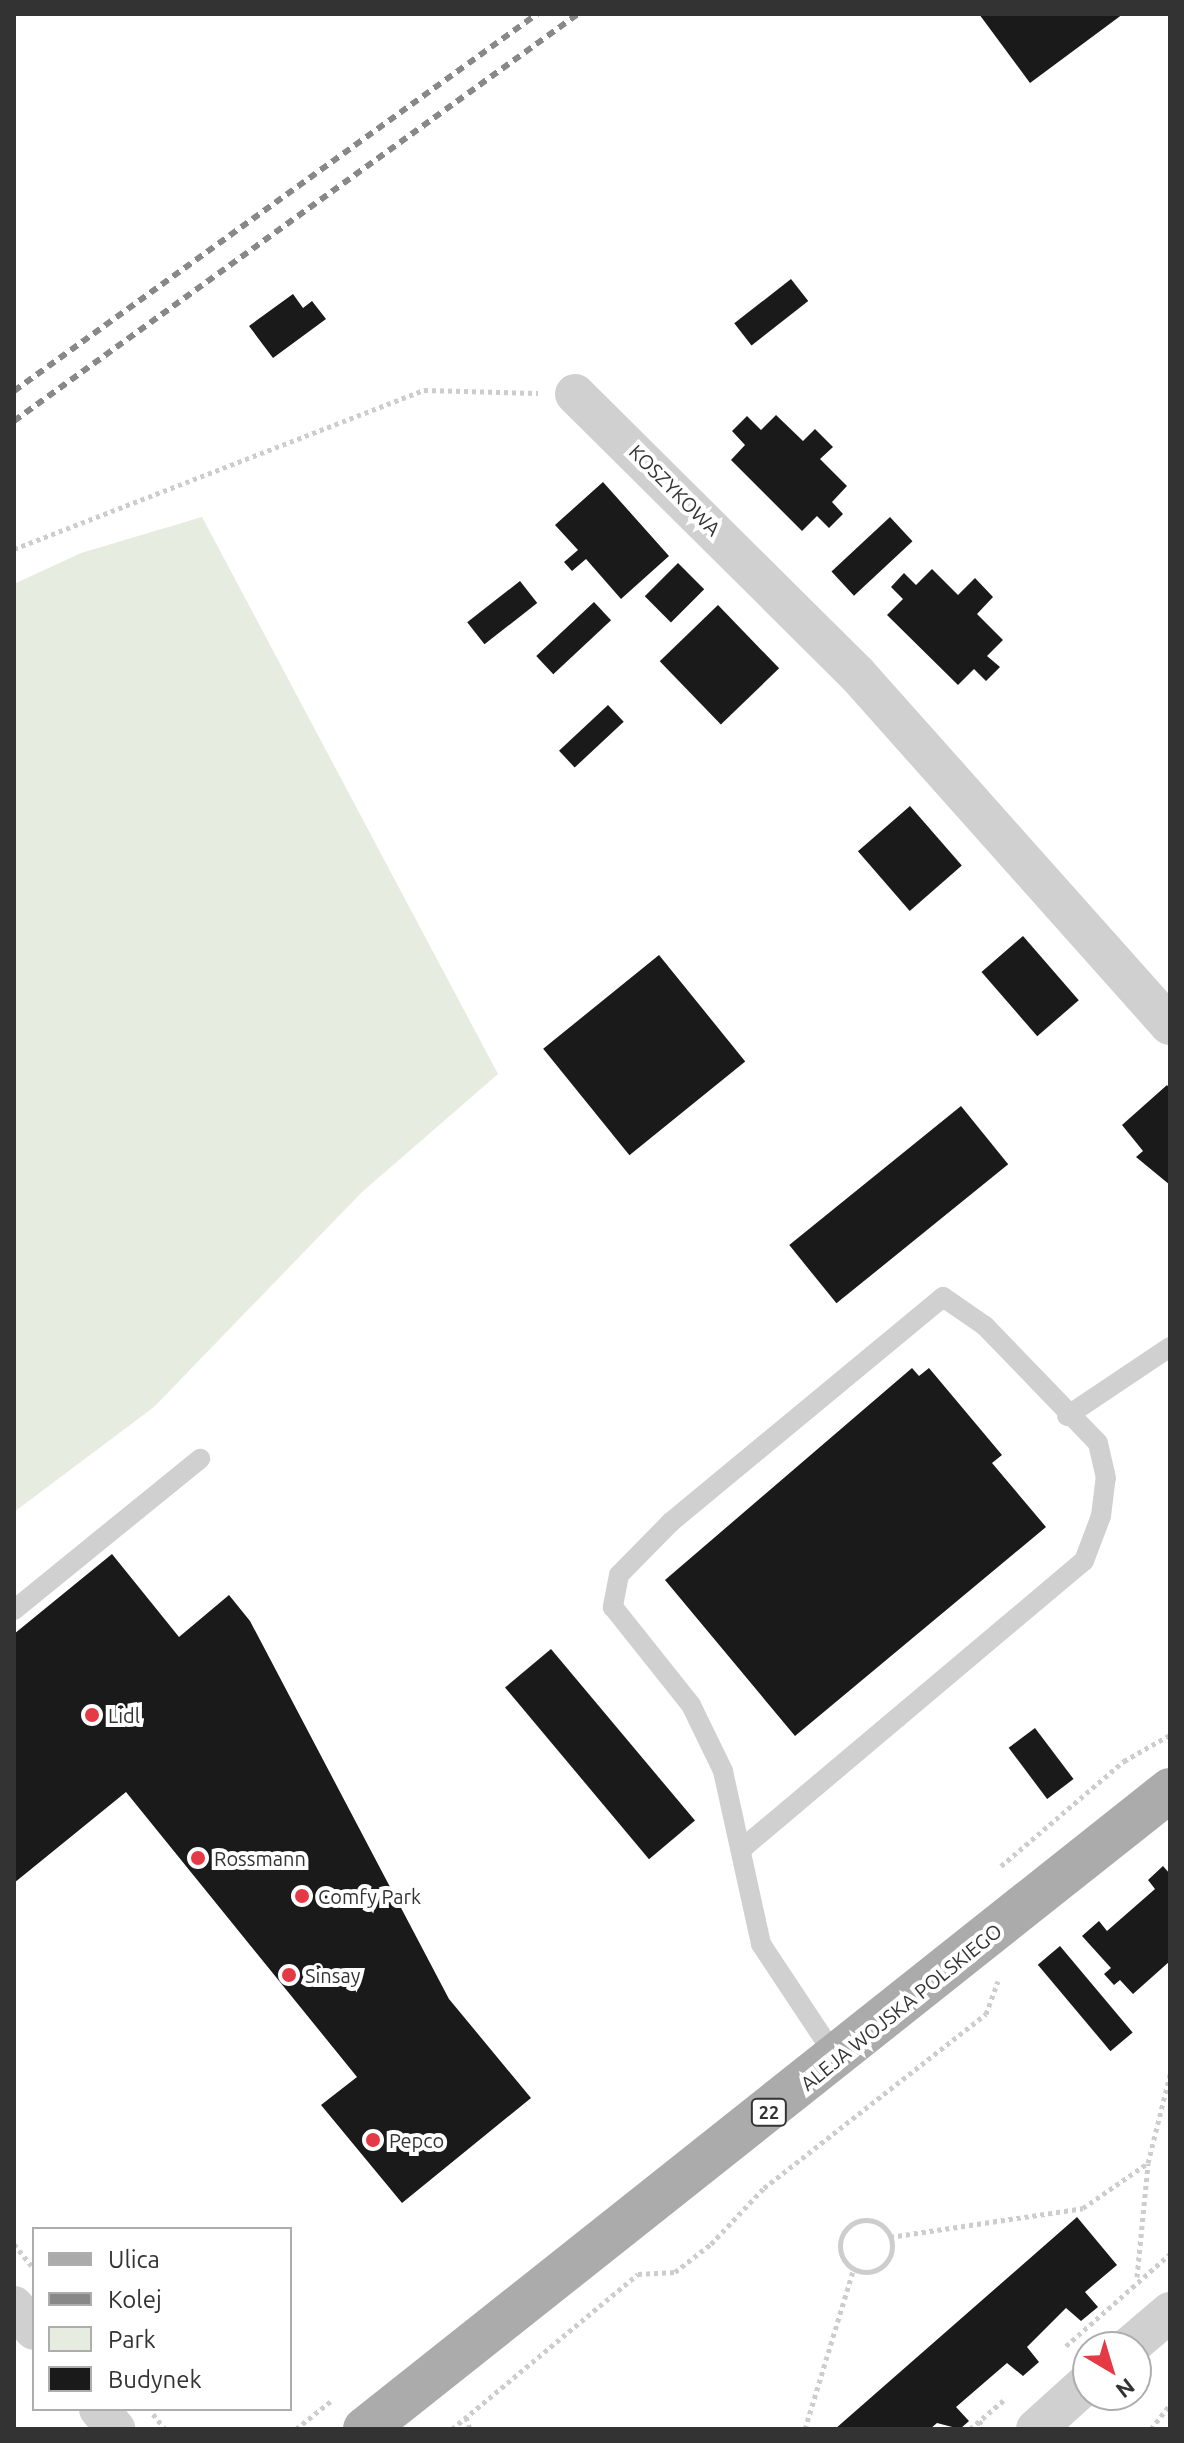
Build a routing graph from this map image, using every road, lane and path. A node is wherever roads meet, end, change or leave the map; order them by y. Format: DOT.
graph roads {
  1 [pos="575,394"];
  2 [pos="14,549"];
  3 [pos="1170,1025"];
  4 [pos="1170,1347"];
  5 [pos="1067,1416"];
  6 [pos="200,1459"];
  7 [pos="14,1610"];
  8 [pos="1170,1790"];
  9 [pos="744,1847"];
  10 [pos="1002,1972"];
  11 [pos="837,2059"];
  12 [pos="1170,2075"];
  13 [pos="1148,2163"];
  14 [pos="890,2237"];
  15 [pos="14,2244"];
  16 [pos="1170,2254"];
  17 [pos="32,2266"];
  18 [pos="853,2271"];
  19 [pos="1137,2278"];
  20 [pos="14,2306"];
  21 [pos="1170,2312"];
  22 [pos="32,2328"];
  23 [pos="1148,2331"];
  24 [pos="1061,2351"];
  25 [pos="1012,2393"];
  26 [pos="1072,2396"];
  27 [pos="1170,2405"];
  28 [pos="101,2411"];
  29 [pos="466,2417"];
  30 [pos="979,2421"];
  31 [pos="115,2429"];
  32 [pos="365,2429"];
  33 [pos="452,2429"];
  34 [pos="470,2429"];
  35 [pos="805,2429"];
  36 [pos="970,2429"];
  37 [pos="985,2429"];
  38 [pos="1036,2429"];
  39 [pos="1151,2429"];
  1 -- 2 [label="path"];
  1 -- 3 [label="street, KOSZYKOWA"];
  4 -- 5 [label="lane"];
  5 -- 9 [label="lane"];
  5 -- 9 [label="lane"];
  6 -- 7 [label="lane"];
  8 -- 11 [label="main road, ALEJA WOJSKA POLSKIEGO / 22"];
  9 -- 11 [label="lane"];
  10 -- 29 [label="path"];
  11 -- 32 [label="main road, ALEJA WOJSKA POLSKIEGO / 22"];
  12 -- 13 [label="path"];
  13 -- 14 [label="path"];
  13 -- 19 [label="path"];
  14 -- 18 [label="path"];
  14 -- 18 [label="path"];
  15 -- 17 [label="path"];
  16 -- 19 [label="path"];
  18 -- 35 [label="path"];
  19 -- 24 [label="path"];
  20 -- 22 [label="street"];
  21 -- 23 [label="street"];
  25 -- 30 [label="path"];
  26 -- 38 [label="street"];
  27 -- 39 [label="path"];
  28 -- 31 [label="street"];
  29 -- 33 [label="path"];
  29 -- 34 [label="path"];
  30 -- 36 [label="path"];
  30 -- 37 [label="path"];
}
